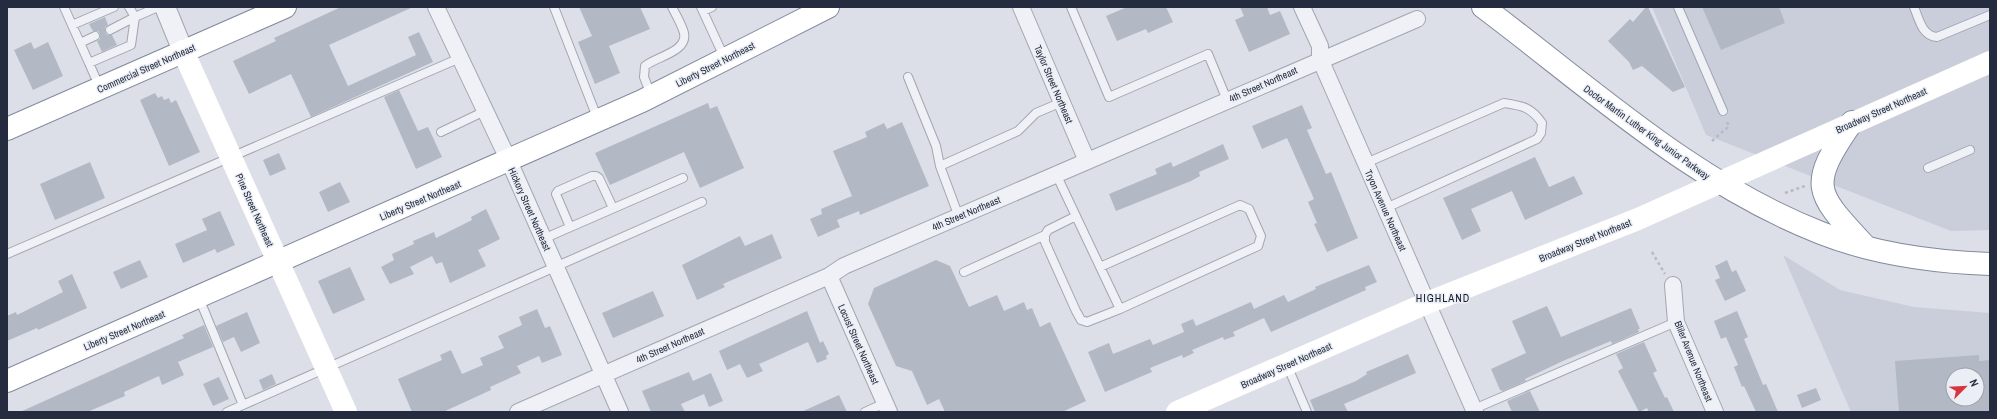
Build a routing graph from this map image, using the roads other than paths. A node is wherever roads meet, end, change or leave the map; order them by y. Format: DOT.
graph roads {
  1 [pos="64,7"];
  2 [pos="114,7"];
  3 [pos="129,7"];
  4 [pos="158,7"];
  5 [pos="165,7"];
  6 [pos="285,7"];
  7 [pos="436,7"];
  8 [pos="554,7"];
  9 [pos="672,7"];
  10 [pos="712,7"];
  11 [pos="828,7"];
  12 [pos="1021,7"];
  13 [pos="1071,7"];
  14 [pos="1302,7"];
  15 [pos="1483,7"];
  16 [pos="1678,7"];
  17 [pos="1914,7"];
  18 [pos="702,9"];
  19 [pos="1990,15"];
  20 [pos="135,17"];
  21 [pos="1417,19"];
  22 [pos="72,25"];
  23 [pos="110,30"];
  24 [pos="95,36"];
  25 [pos="80,43"];
  26 [pos="183,51"];
  27 [pos="460,58"];
  28 [pos="725,59"];
  29 [pos="1320,59"];
  30 [pos="1990,62"];
  31 [pos="89,63"];
  32 [pos="908,77"];
  33 [pos="100,88"];
  34 [pos="652,96"];
  35 [pos="1227,100"];
  36 [pos="1062,102"];
  37 [pos="485,111"];
  38 [pos="1723,111"];
  39 [pos="598,121"];
  40 [pos="1852,122"];
  41 [pos="7,129"];
  42 [pos="441,132"];
  43 [pos="1970,150"];
  44 [pos="231,157"];
  45 [pos="509,161"];
  46 [pos="1087,161"];
  47 [pos="1366,163"];
  48 [pos="940,166"];
  49 [pos="1928,168"];
  50 [pos="1056,174"];
  51 [pos="683,178"];
  52 [pos="1717,182"];
  53 [pos="702,202"];
  54 [pos="613,208"];
  55 [pos="1386,208"];
  56 [pos="959,216"];
  57 [pos="1076,216"];
  58 [pos="570,227"];
  59 [pos="1045,235"];
  60 [pos="543,239"];
  61 [pos="1866,248"];
  62 [pos="7,254"];
  63 [pos="278,261"];
  64 [pos="1990,264"];
  65 [pos="1100,267"];
  66 [pos="556,268"];
  67 [pos="964,272"];
  68 [pos="829,276"];
  69 [pos="1673,285"];
  70 [pos="199,298"];
  71 [pos="1427,303"];
  72 [pos="1120,309"];
  73 [pos="1676,322"];
  74 [pos="1287,364"];
  75 [pos="326,368"];
  76 [pos="604,374"];
  77 [pos="7,381"];
  78 [pos="243,405"];
  79 [pos="887,407"];
  80 [pos="1474,411"];
  81 [pos="227,412"];
  82 [pos="346,412"];
  83 [pos="518,412"];
  84 [pos="620,412"];
  85 [pos="866,412"];
  86 [pos="1179,412"];
  87 [pos="1307,412"];
  88 [pos="1715,412"];
  1 -- 22 [label="lane"];
  2 -- 22 [label="lane"];
  3 -- 20 [label="lane"];
  4 -- 20 [label="lane"];
  5 -- 26 [label="street, Pine Street Northeast"];
  6 -- 26 [label="main road, Commercial Street Northeast"];
  7 -- 27 [label="street, Hickory Street Northeast"];
  8 -- 39 [label="lane"];
  9 -- 34 [label="lane"];
  10 -- 18 [label="lane"];
  11 -- 28 [label="main road, Liberty Street Northeast"];
  12 -- 36 [label="street, Taylor Street Northeast"];
  13 -- 35 [label="lane"];
  14 -- 29 [label="street, Tryon Avenue Northeast"];
  15 -- 52 [label="main road, Doctor Martin Luther King Junior Parkway"];
  16 -- 38 [label="lane"];
  17 -- 19 [label="lane"];
  18 -- 28 [label="lane"];
  20 -- 23 [label="lane"];
  20 -- 31 [label="lane"];
  21 -- 29 [label="street, 4th Street Northeast"];
  22 -- 25 [label="lane"];
  24 -- 25 [label="lane"];
  25 -- 31 [label="lane"];
  26 -- 33 [label="main road, Commercial Street Northeast"];
  26 -- 44 [label="main road, Pine Street Northeast"];
  27 -- 37 [label="street, Hickory Street Northeast"];
  27 -- 44 [label="lane"];
  28 -- 34 [label="main road, Liberty Street Northeast"];
  29 -- 35 [label="street, 4th Street Northeast"];
  29 -- 47 [label="street, Tryon Avenue Northeast"];
  30 -- 40 [label="main road, Broadway Street Northeast"];
  31 -- 33 [label="lane"];
  32 -- 48 [label="lane"];
  33 -- 41 [label="main road, Commercial Street Northeast"];
  34 -- 39 [label="main road, Liberty Street Northeast"];
  35 -- 46 [label="street, 4th Street Northeast"];
  36 -- 46 [label="street, Taylor Street Northeast"];
  36 -- 48 [label="lane"];
  37 -- 42 [label="lane"];
  37 -- 45 [label="street, Hickory Street Northeast"];
  39 -- 45 [label="main road, Liberty Street Northeast"];
  40 -- 52 [label="main road, Broadway Street Northeast"];
  40 -- 61 [label="main road"];
  43 -- 49 [label="lane"];
  44 -- 62 [label="lane"];
  44 -- 63 [label="main road, Pine Street Northeast"];
  45 -- 60 [label="street, Hickory Street Northeast"];
  45 -- 63 [label="main road, Liberty Street Northeast"];
  46 -- 50 [label="street, 4th Street Northeast"];
  47 -- 55 [label="street, Tryon Avenue Northeast"];
  47 -- 55 [label="lane"];
  48 -- 56 [label="lane"];
  50 -- 56 [label="street, 4th Street Northeast"];
  50 -- 57 [label="lane"];
  51 -- 54 [label="lane"];
  52 -- 61 [label="main road, Doctor Martin Luther King Junior Parkway"];
  52 -- 71 [label="main road, Broadway Street Northeast"];
  53 -- 66 [label="lane"];
  54 -- 58 [label="lane"];
  54 -- 58 [label="lane"];
  55 -- 71 [label="street, Tryon Avenue Northeast"];
  56 -- 68 [label="street, 4th Street Northeast"];
  57 -- 59 [label="lane"];
  57 -- 65 [label="lane"];
  58 -- 60 [label="lane"];
  59 -- 67 [label="lane"];
  59 -- 72 [label="lane"];
  60 -- 66 [label="street, Hickory Street Northeast"];
  61 -- 64 [label="main road, Doctor Martin Luther King Junior Parkway"];
  63 -- 70 [label="main road, Liberty Street Northeast"];
  63 -- 75 [label="main road, Pine Street Northeast"];
  65 -- 72 [label="lane"];
  65 -- 72 [label="lane"];
  66 -- 75 [label="lane"];
  66 -- 76 [label="street, Hickory Street Northeast"];
  68 -- 76 [label="street, 4th Street Northeast"];
  68 -- 79 [label="street, Locust Street Northeast"];
  69 -- 73 [label="street, Bliler Avenue Northeast"];
  70 -- 77 [label="main road, Liberty Street Northeast"];
  70 -- 78 [label="lane"];
  71 -- 74 [label="main road, Broadway Street Northeast"];
  71 -- 80 [label="street, Tryon Avenue Northeast"];
  73 -- 80 [label="lane"];
  73 -- 88 [label="street, Bliler Avenue Northeast"];
  74 -- 86 [label="main road, Broadway Street Northeast"];
  74 -- 87 [label="lane"];
  75 -- 78 [label="lane"];
  75 -- 82 [label="main road, Pine Street Northeast"];
  76 -- 83 [label="street, 4th Street Northeast"];
  76 -- 84 [label="street, Hickory Street Northeast"];
  78 -- 81 [label="lane"];
  79 -- 85 [label="lane"];
}
